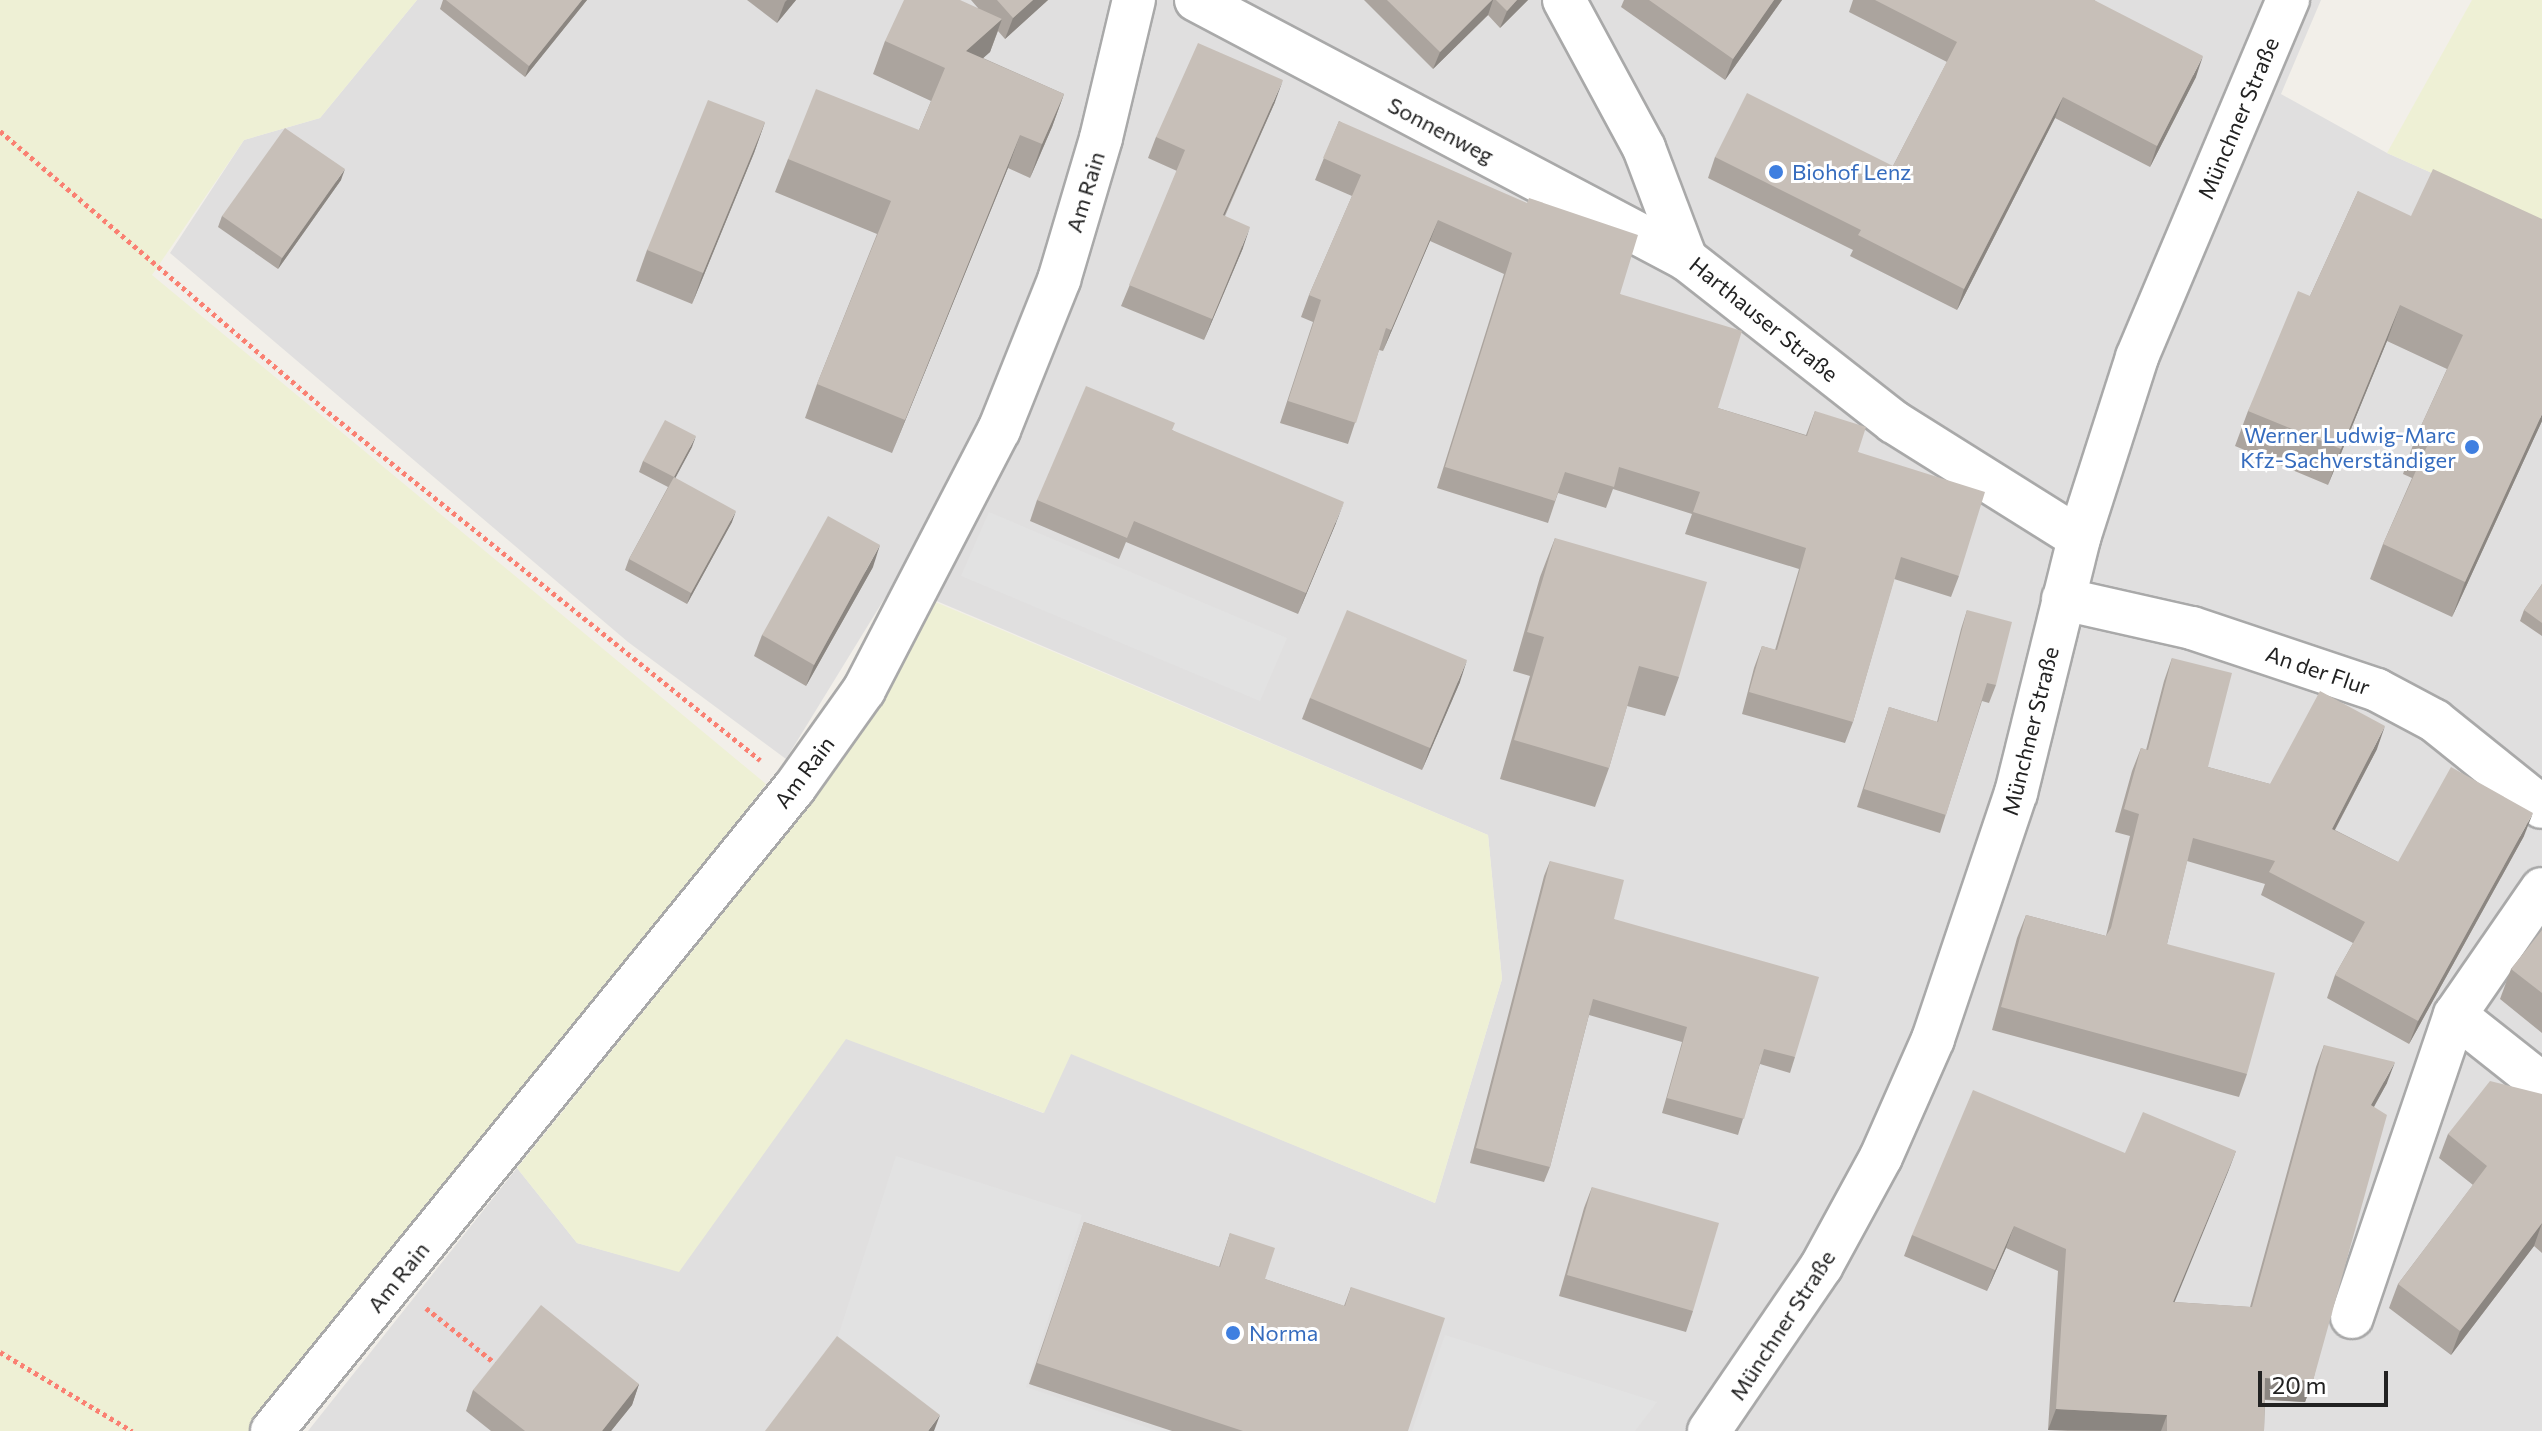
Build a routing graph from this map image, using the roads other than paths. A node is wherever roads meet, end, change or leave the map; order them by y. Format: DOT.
graph roads {
  1 [pos="1134,0"];
  2 [pos="1196,0"];
  3 [pos="1564,0"];
  4 [pos="2288,0"];
  5 [pos="1686,259"];
  6 [pos="2079,538"];
  7 [pos="2063,599"];
  8 [pos="2542,807"];
  9 [pos="2542,889"];
  10 [pos="2455,1015"];
  11 [pos="2542,1084"];
  12 [pos="2352,1317"];
  13 [pos="1730,1421"];
  14 [pos="272,1431"];
  1 -- 14 [label="street, Am Rain"];
  2 -- 5 [label="street, Sonnenweg"];
  3 -- 5 [label="street, Harthauser Straße"];
  4 -- 6 [label="street, Münchner Straße"];
  5 -- 6 [label="street, Harthauser Straße"];
  6 -- 7 [label="street, Münchner Straße"];
  7 -- 8 [label="street, An der Flur"];
  7 -- 13 [label="street, Münchner Straße"];
  9 -- 10 [label="street"];
  10 -- 11 [label="street"];
  10 -- 12 [label="street"];
}
